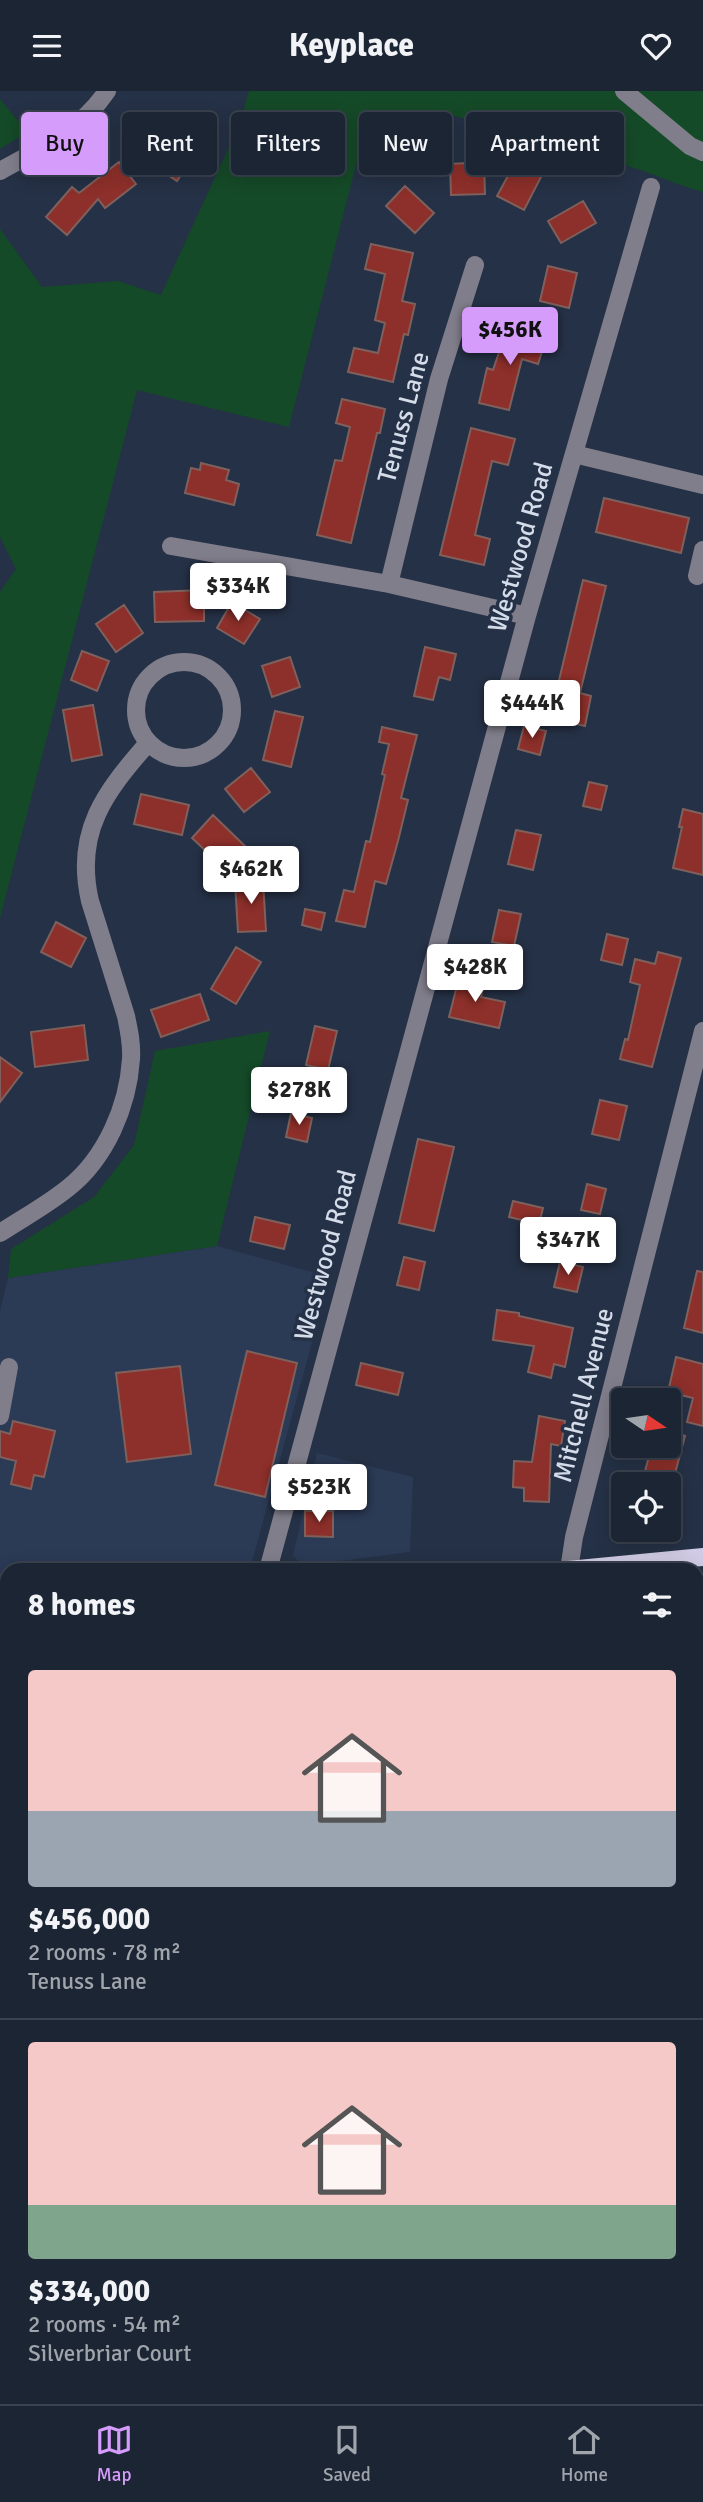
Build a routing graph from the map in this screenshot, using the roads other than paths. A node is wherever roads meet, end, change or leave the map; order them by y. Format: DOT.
graph roads {
  1 [pos="107,91"];
  2 [pos="624,91"];
  3 [pos="703,152"];
  4 [pos="0,171"];
  5 [pos="651,187"];
  6 [pos="475,265"];
  7 [pos="573,454"];
  8 [pos="703,485"];
  9 [pos="171,546"];
  10 [pos="703,550"];
  11 [pos="697,576"];
  12 [pos="389,585"];
  13 [pos="527,616"];
  14 [pos="148,743"];
  15 [pos="703,1031"];
  16 [pos="0,1233"];
  17 [pos="9,1367"];
  18 [pos="0,1416"];
  19 [pos="703,1557"];
  20 [pos="270,1563"];
  21 [pos="570,1563"];
  22 [pos="647,1563"];
  1 -- 4 [label="street"];
  2 -- 3 [label="street"];
  5 -- 7 [label="street, Westwood Road"];
  6 -- 12 [label="street, Tenuss Lane"];
  7 -- 8 [label="street"];
  7 -- 13 [label="street, Westwood Road"];
  9 -- 12 [label="street"];
  10 -- 11 [label="street"];
  12 -- 13 [label="street"];
  13 -- 20 [label="street, Westwood Road"];
  14 -- 14 [label="street"];
  14 -- 16 [label="street"];
  15 -- 21 [label="street, Mitchell Avenue"];
  17 -- 18 [label="street"];
  19 -- 22 [label="main road"];
}
